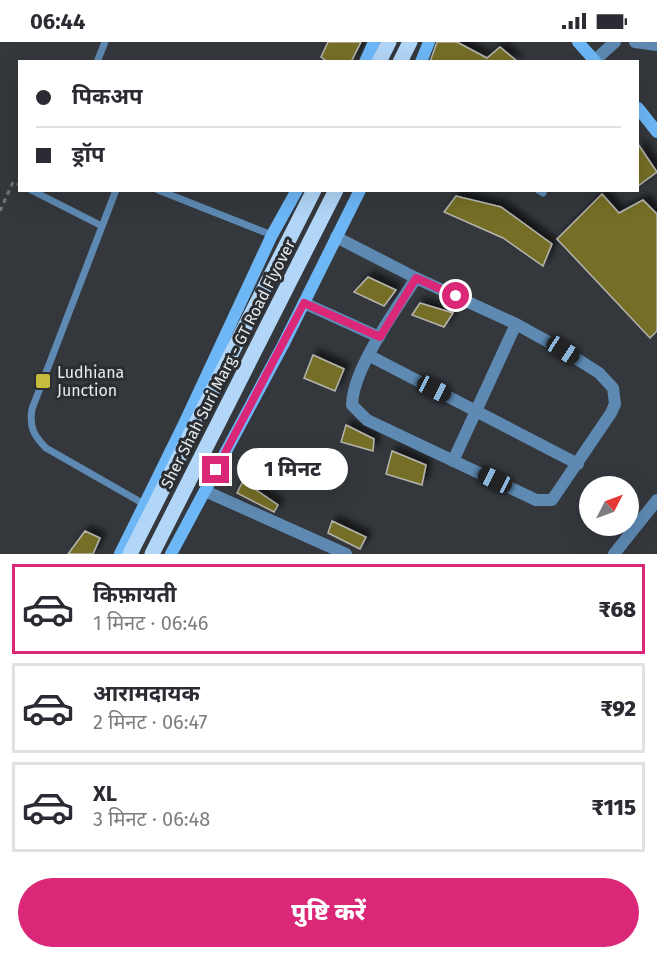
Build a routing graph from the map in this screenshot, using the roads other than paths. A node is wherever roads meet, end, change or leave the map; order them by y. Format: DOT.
graph roads {
  1 [pos="105,42"];
  2 [pos="374,42"];
  3 [pos="388,42"];
  4 [pos="410,42"];
  5 [pos="429,42"];
  6 [pos="578,42"];
  7 [pos="615,42"];
  8 [pos="635,42"];
  9 [pos="657,45"];
  10 [pos="98,60"];
  11 [pos="365,60"];
  12 [pos="380,60"];
  13 [pos="401,60"];
  14 [pos="422,60"];
  15 [pos="594,60"];
  16 [pos="596,60"];
  17 [pos="639,109"];
  18 [pos="657,132"];
  19 [pos="35,192"];
  20 [pos="115,192"];
  21 [pos="163,192"];
  22 [pos="296,192"];
  23 [pos="313,192"];
  24 [pos="335,192"];
  25 [pos="359,192"];
  26 [pos="102,226"];
  27 [pos="273,235"];
  28 [pos="336,237"];
  29 [pos="416,278"];
  30 [pos="304,303"];
  31 [pos="516,324"];
  32 [pos="380,337"];
  33 [pos="370,356"];
  34 [pos="477,410"];
  35 [pos="453,461"];
  36 [pos="578,464"];
  37 [pos="205,491"];
  38 [pos="657,500"];
  39 [pos="144,504"];
  40 [pos="120,554"];
  41 [pos="130,554"];
  42 [pos="152,554"];
  43 [pos="171,554"];
  44 [pos="346,554"];
  45 [pos="614,554"];
  1 -- 10 [label="lane"];
  2 -- 11 [label="street"];
  3 -- 12 [label="main road"];
  4 -- 13 [label="main road"];
  5 -- 14 [label="street"];
  6 -- 15 [label="street"];
  7 -- 16 [label="street"];
  8 -- 9 [label="street"];
  17 -- 18 [label="street"];
  19 -- 26 [label="lane"];
  20 -- 26 [label="lane"];
  21 -- 27 [label="lane"];
  22 -- 27 [label="street"];
  23 -- 41 [label="main road, Sher Shah Suri Marg - GT Road Flyover"];
  24 -- 42 [label="main road, Sher Shah Suri Marg - GT Road Flyover"];
  25 -- 28 [label="street"];
  26 -- 39 [label="lane"];
  27 -- 39 [label="street"];
  28 -- 29 [label="street"];
  28 -- 30 [label="street"];
  29 -- 31 [label="street"];
  29 -- 32 [label="street"];
  30 -- 32 [label="street"];
  30 -- 37 [label="street"];
  31 -- 34 [label="street"];
  31 -- 36 [label="street"];
  32 -- 33 [label="street"];
  33 -- 34 [label="street"];
  33 -- 35 [label="street"];
  34 -- 35 [label="street"];
  34 -- 36 [label="street"];
  35 -- 36 [label="street"];
  37 -- 43 [label="street"];
  37 -- 44 [label="street"];
  38 -- 45 [label="street"];
  39 -- 40 [label="street"];
}
